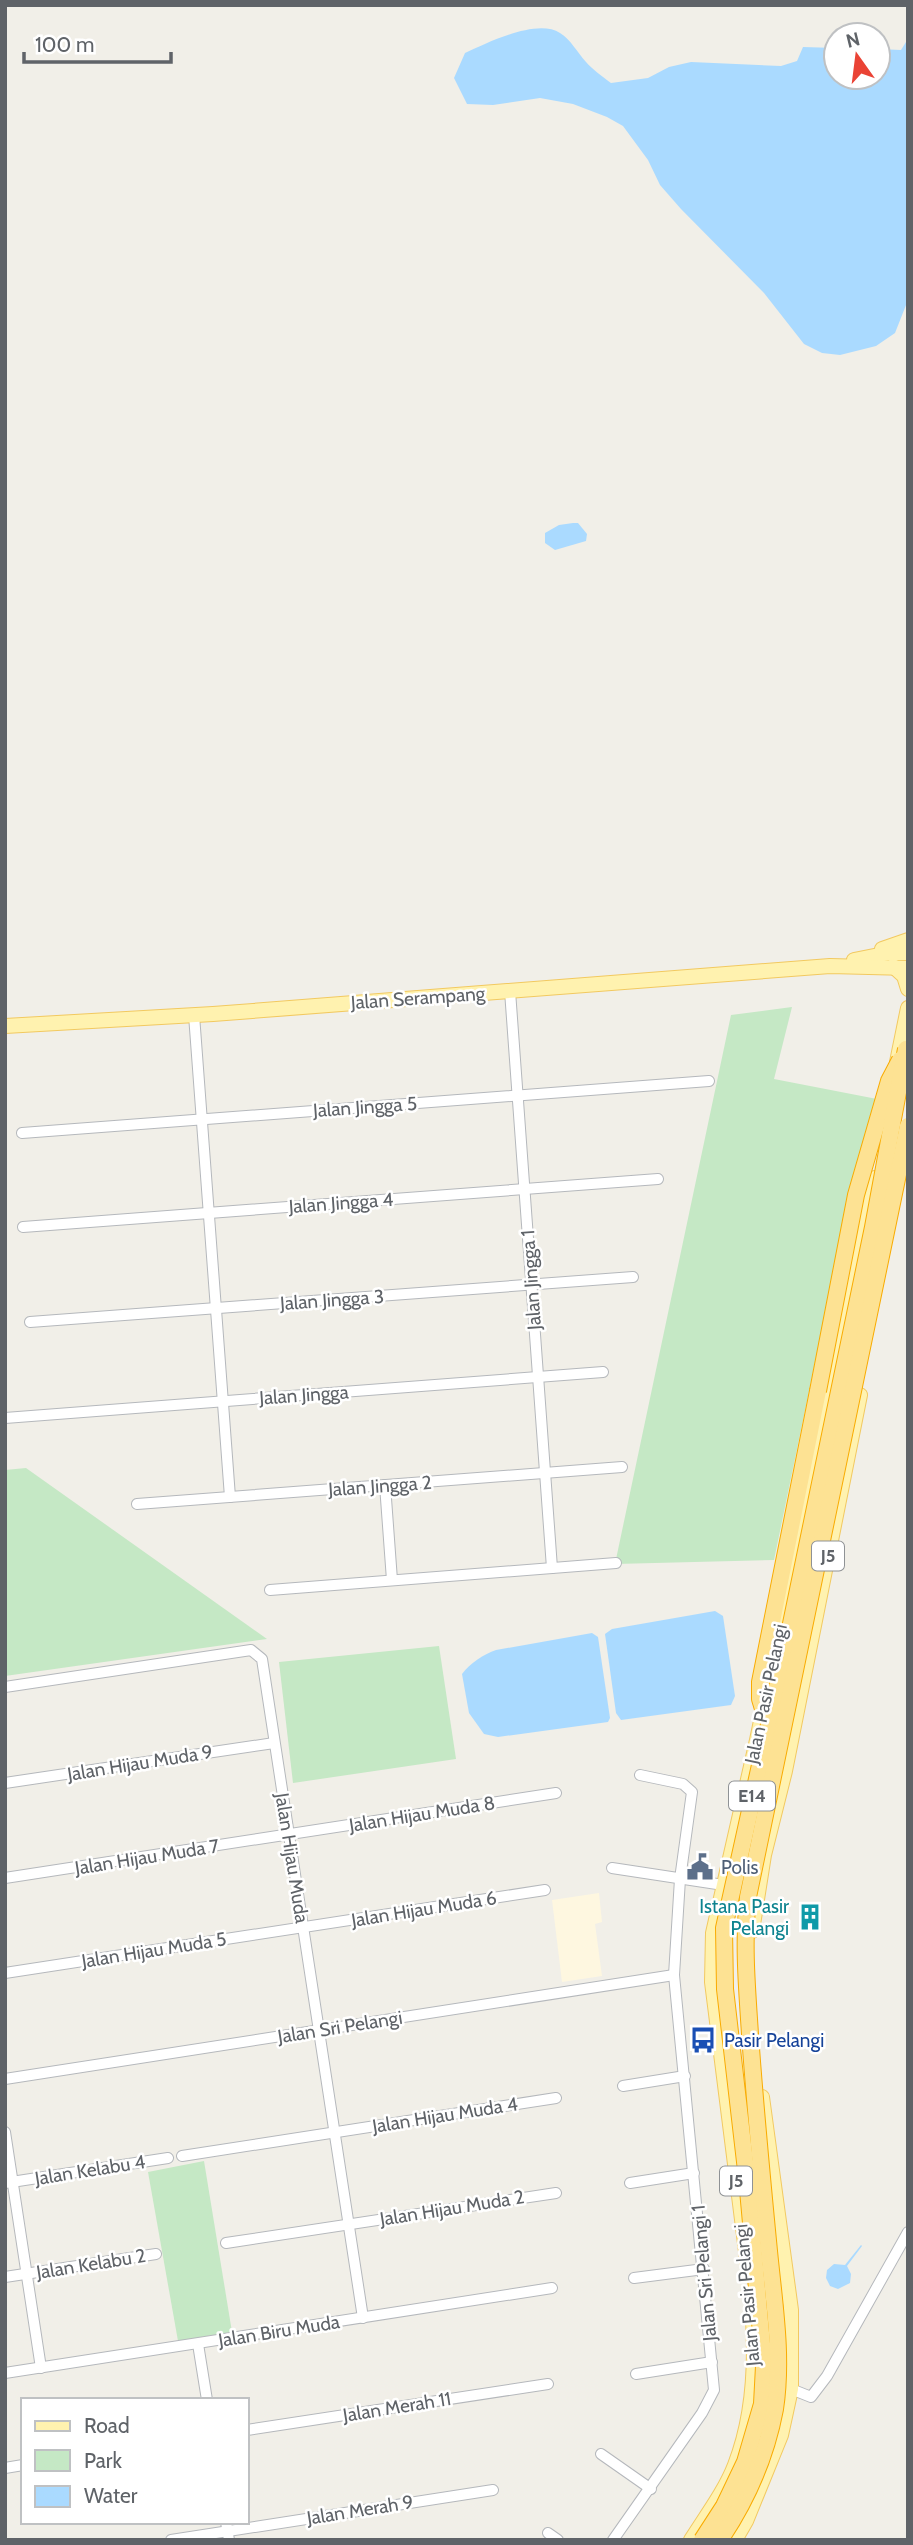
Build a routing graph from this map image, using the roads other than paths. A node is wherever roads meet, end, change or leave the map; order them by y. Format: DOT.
graph roads {
  1 [pos="908,940"];
  2 [pos="908,953"];
  3 [pos="865,958"];
  4 [pos="830,966"];
  5 [pos="900,967"];
  6 [pos="908,989"];
  7 [pos="510,991"];
  8 [pos="908,1008"];
  9 [pos="194,1015"];
  10 [pos="5,1026"];
  11 [pos="907,1046"];
  12 [pos="709,1081"];
  13 [pos="517,1095"];
  14 [pos="202,1119"];
  15 [pos="908,1126"];
  16 [pos="22,1133"];
  17 [pos="908,1164"];
  18 [pos="659,1179"];
  19 [pos="524,1189"];
  20 [pos="209,1213"];
  21 [pos="23,1227"];
  22 [pos="633,1277"];
  23 [pos="531,1284"];
  24 [pos="216,1308"];
  25 [pos="30,1322"];
  26 [pos="603,1372"];
  27 [pos="538,1377"];
  28 [pos="223,1401"];
  29 [pos="5,1418"];
  30 [pos="622,1467"];
  31 [pos="545,1473"];
  32 [pos="385,1485"];
  33 [pos="230,1497"];
  34 [pos="137,1504"];
  35 [pos="616,1563"];
  36 [pos="552,1568"];
  37 [pos="392,1580"];
  38 [pos="270,1590"];
  39 [pos="5,1687"];
  40 [pos="763,1709"];
  41 [pos="274,1743"];
  42 [pos="640,1775"];
  43 [pos="5,1783"];
  44 [pos="556,1793"];
  45 [pos="289,1836"];
  46 [pos="612,1868"];
  47 [pos="5,1878"];
  48 [pos="680,1879"];
  49 [pos="723,1885"];
  50 [pos="545,1890"];
  51 [pos="758,1891"];
  52 [pos="303,1928"];
  53 [pos="5,1973"];
  54 [pos="674,1975"];
  55 [pos="319,2031"];
  56 [pos="685,2077"];
  57 [pos="5,2079"];
  58 [pos="623,2086"];
  59 [pos="556,2098"];
  60 [pos="5,2132"];
  61 [pos="334,2132"];
  62 [pos="182,2156"];
  63 [pos="168,2158"];
  64 [pos="694,2173"];
  65 [pos="9,2183"];
  66 [pos="630,2183"];
  67 [pos="556,2193"];
  68 [pos="348,2224"];
  69 [pos="908,2232"];
  70 [pos="226,2243"];
  71 [pos="156,2254"];
  72 [pos="704,2269"];
  73 [pos="27,2274"];
  74 [pos="5,2277"];
  75 [pos="634,2278"];
  76 [pos="552,2288"];
  77 [pos="363,2318"];
  78 [pos="198,2344"];
  79 [pos="712,2362"];
  80 [pos="41,2368"];
  81 [pos="5,2373"];
  82 [pos="636,2374"];
  83 [pos="754,2381"];
  84 [pos="548,2384"];
  85 [pos="791,2389"];
  86 [pos="207,2398"];
  87 [pos="749,2413"];
  88 [pos="786,2420"];
  89 [pos="248,2430"];
  90 [pos="601,2454"];
  91 [pos="650,2489"];
  92 [pos="493,2490"];
  93 [pos="227,2531"];
  94 [pos="548,2533"];
  95 [pos="171,2540"];
  96 [pos="558,2540"];
  97 [pos="613,2540"];
  98 [pos="691,2540"];
  99 [pos="702,2540"];
  100 [pos="720,2540"];
  101 [pos="735,2540"];
  1 -- 3 [label="main road"];
  2 -- 3 [label="main road, Jalan Serampang"];
  3 -- 4 [label="main road, Jalan Serampang"];
  4 -- 5 [label="main road, Jalan Serampang"];
  4 -- 7 [label="main road, Jalan Serampang"];
  5 -- 6 [label="main road"];
  7 -- 9 [label="main road, Jalan Serampang"];
  7 -- 13 [label="street, Jalan Jingga 1"];
  8 -- 40 [label="main road, Jalan Pasir Pelangi / J5"];
  9 -- 10 [label="main road, Jalan Serampang"];
  9 -- 14 [label="street"];
  11 -- 40 [label="highway, bridge"];
  11 -- 99 [label="highway, E14, bridge"];
  12 -- 13 [label="street, Jalan Jingga 5"];
  13 -- 14 [label="street, Jalan Jingga 5"];
  13 -- 19 [label="street, Jalan Jingga 1"];
  14 -- 16 [label="street, Jalan Jingga 5"];
  14 -- 20 [label="street"];
  15 -- 100 [label="highway, E14, bridge"];
  17 -- 51 [label="main road, Jalan Pasir Pelangi / J5"];
  18 -- 19 [label="street, Jalan Jingga 4"];
  19 -- 20 [label="street, Jalan Jingga 4"];
  19 -- 23 [label="street, Jalan Jingga 1"];
  20 -- 21 [label="street, Jalan Jingga 4"];
  20 -- 24 [label="street"];
  22 -- 23 [label="street, Jalan Jingga 3"];
  23 -- 24 [label="street, Jalan Jingga 3"];
  23 -- 27 [label="street, Jalan Jingga 1"];
  24 -- 25 [label="street, Jalan Jingga 3"];
  24 -- 28 [label="street"];
  26 -- 27 [label="street, Jalan Jingga"];
  27 -- 28 [label="street, Jalan Jingga"];
  27 -- 31 [label="street, Jalan Jingga 1"];
  28 -- 29 [label="street, Jalan Jingga"];
  28 -- 33 [label="street"];
  30 -- 31 [label="street, Jalan Jingga 2"];
  31 -- 32 [label="street, Jalan Jingga 2"];
  31 -- 36 [label="street, Jalan Jingga 1"];
  32 -- 33 [label="street, Jalan Jingga 2"];
  32 -- 37 [label="street"];
  33 -- 34 [label="street, Jalan Jingga 2"];
  35 -- 36 [label="street"];
  36 -- 37 [label="street"];
  37 -- 38 [label="street"];
  39 -- 41 [label="street, Jalan Hijau Muda"];
  40 -- 49 [label="main road, Jalan Pasir Pelangi / J5"];
  41 -- 43 [label="street, Jalan Hijau Muda 9"];
  41 -- 45 [label="street, Jalan Hijau Muda"];
  42 -- 48 [label="street, Jalan Sri Pelangi 1"];
  44 -- 45 [label="street, Jalan Hijau Muda 8"];
  45 -- 47 [label="street, Jalan Hijau Muda 7"];
  45 -- 52 [label="street, Jalan Hijau Muda"];
  46 -- 48 [label="street"];
  48 -- 49 [label="street"];
  48 -- 54 [label="street, Jalan Sri Pelangi 1"];
  49 -- 51 [label="street"];
  49 -- 83 [label="main road, Jalan Pasir Pelangi / J5"];
  50 -- 52 [label="street, Jalan Hijau Muda 6"];
  51 -- 85 [label="main road, Jalan Pasir Pelangi / J5"];
  52 -- 53 [label="street, Jalan Hijau Muda 5"];
  52 -- 55 [label="street, Jalan Hijau Muda"];
  54 -- 55 [label="street, Jalan Sri Pelangi"];
  54 -- 56 [label="street, Jalan Sri Pelangi 1"];
  55 -- 57 [label="street, Jalan Sri Pelangi"];
  55 -- 61 [label="street, Jalan Hijau Muda"];
  56 -- 58 [label="street"];
  56 -- 64 [label="street, Jalan Sri Pelangi 1"];
  59 -- 61 [label="street, Jalan Hijau Muda 4"];
  60 -- 65 [label="street"];
  61 -- 62 [label="street, Jalan Hijau Muda 4"];
  61 -- 68 [label="street, Jalan Hijau Muda"];
  63 -- 65 [label="street, Jalan Kelabu 4"];
  64 -- 66 [label="street"];
  64 -- 72 [label="street, Jalan Sri Pelangi 1"];
  65 -- 73 [label="street"];
  67 -- 68 [label="street, Jalan Hijau Muda 2"];
  68 -- 70 [label="street, Jalan Hijau Muda 2"];
  68 -- 77 [label="street, Jalan Hijau Muda"];
  69 -- 85 [label="street"];
  71 -- 73 [label="street, Jalan Kelabu 2"];
  72 -- 75 [label="street"];
  72 -- 79 [label="street, Jalan Sri Pelangi 1"];
  73 -- 74 [label="street, Jalan Kelabu 2"];
  73 -- 80 [label="street"];
  76 -- 77 [label="street, Jalan Biru Muda"];
  77 -- 78 [label="street, Jalan Biru Muda"];
  78 -- 80 [label="street, Jalan Biru Muda"];
  78 -- 86 [label="street"];
  79 -- 82 [label="street"];
  79 -- 91 [label="street, Jalan Sri Pelangi 1"];
  80 -- 81 [label="street, Jalan Biru Muda"];
  83 -- 85 [label="main road"];
  83 -- 87 [label="main road, Jalan Pasir Pelangi / J5"];
  84 -- 89 [label="street, Jalan Merah 11"];
  85 -- 88 [label="main road, Jalan Pasir Pelangi / J5"];
  87 -- 88 [label="main road"];
  87 -- 98 [label="main road, Jalan Pasir Pelangi / J5"];
  88 -- 101 [label="main road, Jalan Pasir Pelangi / J5"];
  90 -- 91 [label="street"];
  91 -- 97 [label="street, Jalan Sri Pelangi 1"];
  92 -- 93 [label="street, Jalan Merah 9"];
  93 -- 95 [label="street, Jalan Merah 9"];
  94 -- 96 [label="street"];
}
